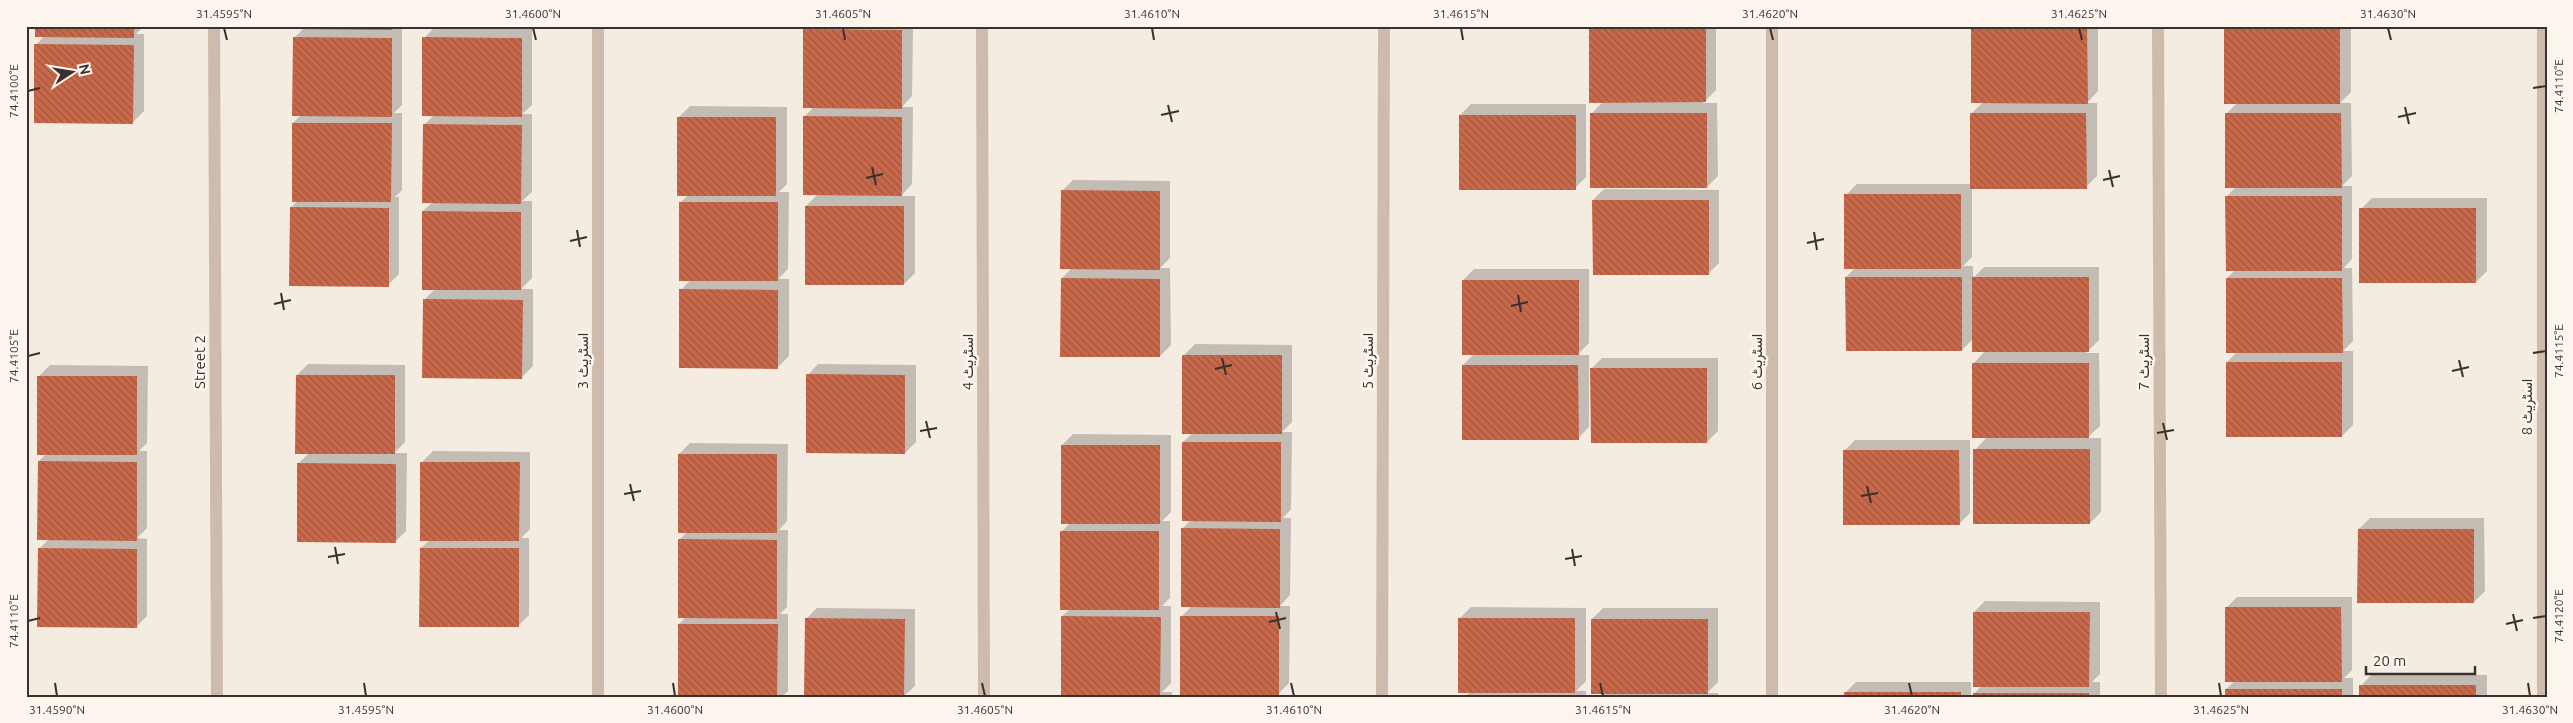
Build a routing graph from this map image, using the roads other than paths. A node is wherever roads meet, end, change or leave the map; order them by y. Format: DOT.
graph roads {
  1 [pos="214,26"];
  2 [pos="598,26"];
  3 [pos="982,26"];
  4 [pos="1384,26"];
  5 [pos="1772,26"];
  6 [pos="2158,26"];
  7 [pos="2543,26"];
  8 [pos="217,697"];
  9 [pos="598,697"];
  10 [pos="984,697"];
  11 [pos="1382,697"];
  12 [pos="1772,697"];
  13 [pos="2161,697"];
  14 [pos="2543,697"];
  1 -- 8 [label="street, Street 2"];
  2 -- 9 [label="street, اسٹریٹ 3"];
  3 -- 10 [label="street, اسٹریٹ 4"];
  4 -- 11 [label="street, اسٹریٹ 5"];
  5 -- 12 [label="street, اسٹریٹ 6"];
  6 -- 13 [label="street, اسٹریٹ 7"];
  7 -- 14 [label="street, اسٹریٹ 8"];
}
